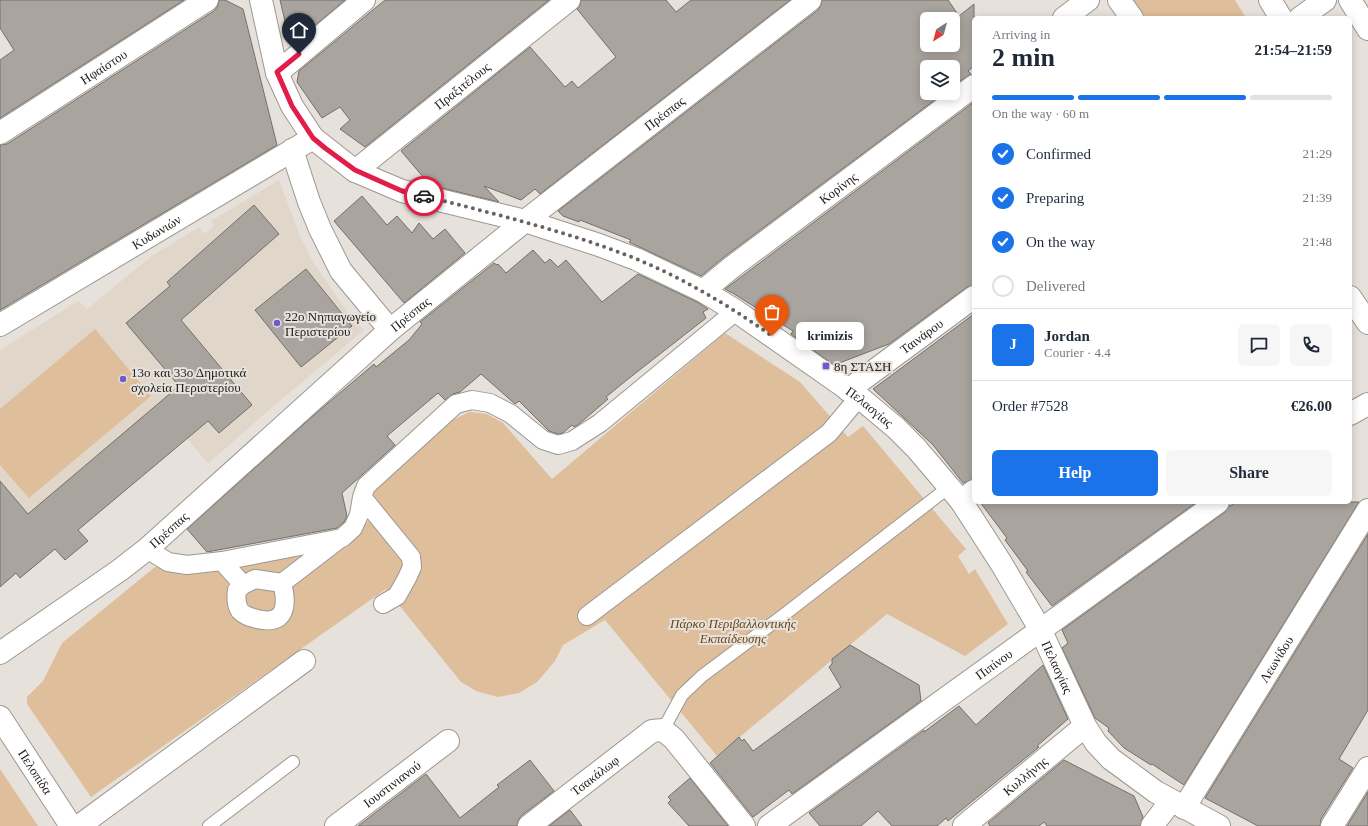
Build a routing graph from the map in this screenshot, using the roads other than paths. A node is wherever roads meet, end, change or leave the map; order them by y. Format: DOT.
graph roads {
  1 [pos="207,0"];
  2 [pos="260,0"];
  3 [pos="364,0"];
  4 [pos="569,0"];
  5 [pos="810,0"];
  6 [pos="1088,0"];
  7 [pos="1119,0"];
  8 [pos="1270,0"];
  9 [pos="1325,0"];
  10 [pos="1350,0"];
  11 [pos="1067,16"];
  12 [pos="1131,16"];
  13 [pos="1280,16"];
  14 [pos="1303,16"];
  15 [pos="1368,29"];
  16 [pos="277,72"];
  17 [pos="972,87"];
  18 [pos="0,133"];
  19 [pos="313,138"];
  20 [pos="292,150"];
  21 [pos="355,170"];
  22 [pos="525,221"];
  23 [pos="703,291"];
  24 [pos="972,299"];
  25 [pos="1352,300"];
  26 [pos="736,311"];
  27 [pos="1368,323"];
  28 [pos="0,325"];
  29 [pos="390,330"];
  30 [pos="854,393"];
  31 [pos="1368,404"];
  32 [pos="1352,413"];
  33 [pos="961,493"];
  34 [pos="362,497"];
  35 [pos="1215,504"];
  36 [pos="1368,510"];
  37 [pos="342,538"];
  38 [pos="147,549"];
  39 [pos="222,561"];
  40 [pos="282,582"];
  41 [pos="243,585"];
  42 [pos="384,604"];
  43 [pos="587,616"];
  44 [pos="1040,629"];
  45 [pos="0,653"];
  46 [pos="304,661"];
  47 [pos="0,717"];
  48 [pos="1085,726"];
  49 [pos="663,730"];
  50 [pos="448,741"];
  51 [pos="293,762"];
  52 [pos="1368,768"];
  53 [pos="1178,804"];
  54 [pos="71,826"];
  55 [pos="79,826"];
  56 [pos="209,826"];
  57 [pos="336,826"];
  58 [pos="528,826"];
  59 [pos="744,826"];
  60 [pos="769,826"];
  61 [pos="964,826"];
  62 [pos="1152,826"];
  63 [pos="1219,826"];
  64 [pos="1332,826"];
  1 -- 18 [label="street, Ηφαίστου"];
  2 -- 16 [label="street, Πελασγίας"];
  3 -- 16 [label="street"];
  4 -- 21 [label="street, Πραξιτέλους"];
  5 -- 22 [label="street, Πρέσπας"];
  6 -- 11 [label="street"];
  7 -- 12 [label="street"];
  8 -- 13 [label="street"];
  9 -- 14 [label="street"];
  10 -- 15 [label="street"];
  16 -- 19 [label="street, Πελασγίας"];
  17 -- 23 [label="street, Κορίνης"];
  19 -- 20 [label="street, Κυδωνιών"];
  19 -- 21 [label="street, Πελασγίας"];
  20 -- 28 [label="street, Κυδωνιών"];
  20 -- 29 [label="street"];
  21 -- 22 [label="street, Πελασγίας"];
  22 -- 23 [label="street, Πελασγίας"];
  22 -- 29 [label="street, Πρέσπας"];
  23 -- 26 [label="street, Πελασγίας"];
  24 -- 30 [label="street, Ταινάρου"];
  25 -- 27 [label="street"];
  26 -- 30 [label="street, Πελασγίας"];
  26 -- 34 [label="street"];
  29 -- 38 [label="street, Πρέσπας"];
  30 -- 33 [label="street, Πελασγίας"];
  30 -- 43 [label="street"];
  31 -- 32 [label="street"];
  33 -- 44 [label="street, Πελασγίας"];
  33 -- 49 [label="lane"];
  34 -- 37 [label="street"];
  34 -- 42 [label="street"];
  35 -- 44 [label="street, Πιπίνου"];
  36 -- 53 [label="street, Λεωνίδου"];
  37 -- 39 [label="street"];
  37 -- 40 [label="street"];
  38 -- 39 [label="street"];
  38 -- 45 [label="street, Πρέσπας"];
  39 -- 41 [label="street"];
  40 -- 41 [label="street"];
  40 -- 41 [label="street"];
  44 -- 48 [label="street, Πελασγίας"];
  44 -- 60 [label="street, Πιπίνου"];
  46 -- 55 [label="street"];
  47 -- 54 [label="street, Πελοπίδα"];
  48 -- 53 [label="street, Πελασγίας"];
  48 -- 61 [label="street, Κυλλήνης"];
  49 -- 58 [label="street, Τσακάλωφ"];
  49 -- 59 [label="street"];
  50 -- 57 [label="street, Ιουστινιανού"];
  51 -- 56 [label="lane"];
  52 -- 64 [label="street"];
  53 -- 62 [label="street, Λεωνίδου"];
  53 -- 63 [label="street, Πελασγίας"];
}
